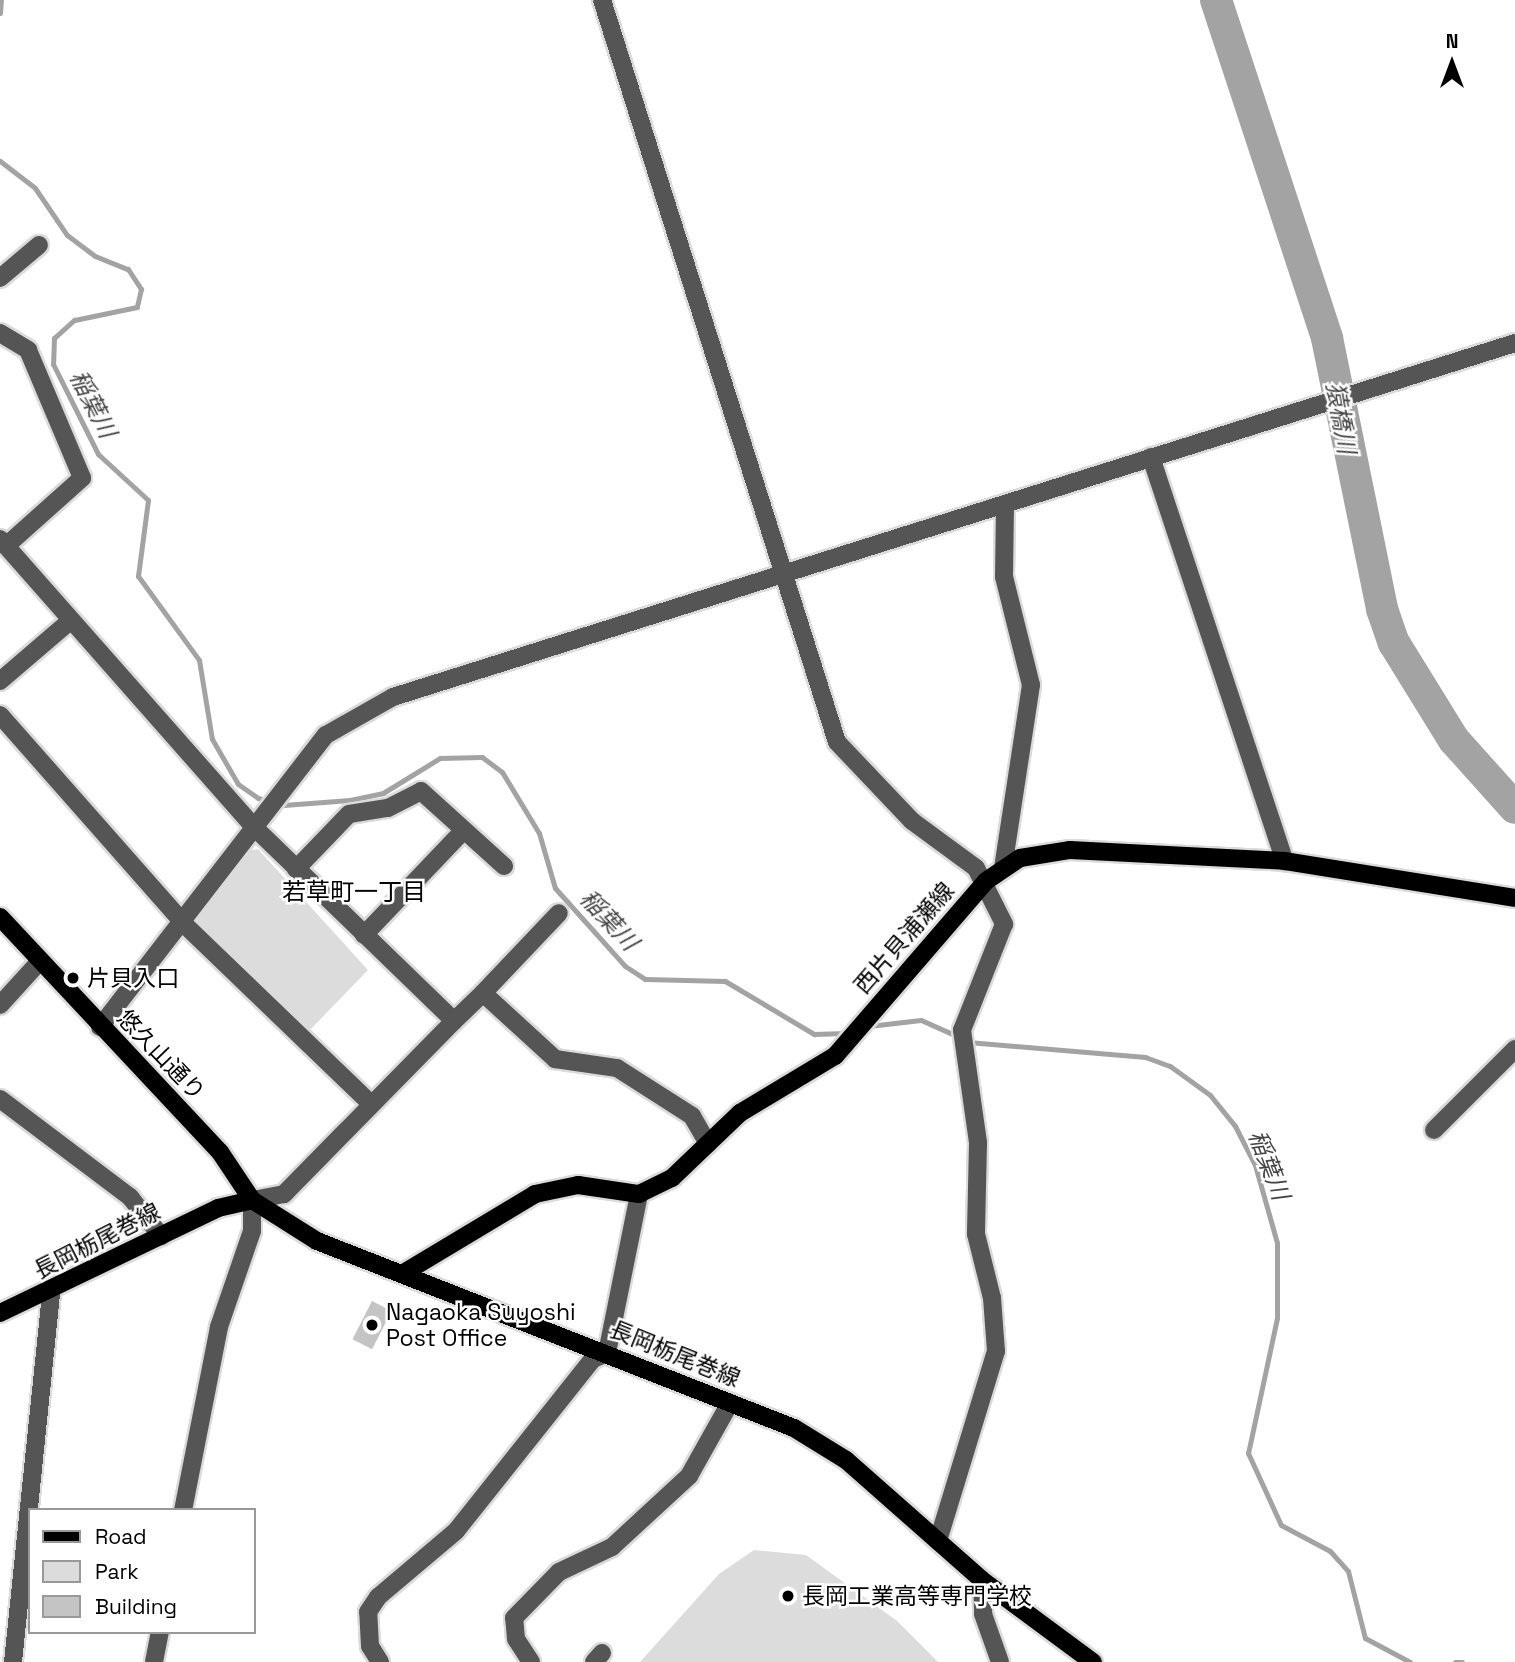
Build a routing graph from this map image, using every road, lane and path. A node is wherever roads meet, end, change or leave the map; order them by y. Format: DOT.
graph roads {
  1 [pos="602,0"];
  2 [pos="38,245"];
  3 [pos="0,278"];
  4 [pos="0,333"];
  5 [pos="1515,344"];
  6 [pos="1152,457"];
  7 [pos="1005,504"];
  8 [pos="3,543"];
  9 [pos="785,575"];
  10 [pos="70,621"];
  11 [pos="0,681"];
  12 [pos="0,715"];
  13 [pos="258,821"];
  14 [pos="464,830"];
  15 [pos="1285,861"];
  16 [pos="504,866"];
  17 [pos="1003,868"];
  18 [pos="296,869"];
  19 [pos="986,881"];
  20 [pos="1515,898"];
  21 [pos="559,914"];
  22 [pos="0,917"];
  23 [pos="184,924"];
  24 [pos="364,935"];
  25 [pos="40,961"];
  26 [pos="483,993"];
  27 [pos="0,1005"];
  28 [pos="454,1021"];
  29 [pos="100,1027"];
  30 [pos="1515,1049"];
  31 [pos="0,1099"];
  32 [pos="371,1104"];
  33 [pos="1434,1130"];
  34 [pos="708,1144"];
  35 [pos="639,1194"];
  36 [pos="251,1200"];
  37 [pos="162,1236"];
  38 [pos="402,1273"];
  39 [pos="51,1293"];
  40 [pos="0,1313"];
  41 [pos="607,1353"];
  42 [pos="730,1403"];
  43 [pos="29,1508"];
  44 [pos="183,1508"];
  45 [pos="28,1516"];
  46 [pos="938,1541"];
  47 [pos="982,1580"];
  48 [pos="160,1634"];
  49 [pos="13,1662"];
  50 [pos="155,1662"];
  51 [pos="380,1662"];
  52 [pos="531,1662"];
  53 [pos="1000,1662"];
  54 [pos="1093,1662"];
  1 -- 9 [label="street"];
  2 -- 3 [label="street"];
  4 -- 8 [label="street"];
  5 -- 6 [label="street"];
  6 -- 7 [label="street"];
  6 -- 15 [label="street"];
  7 -- 9 [label="street"];
  7 -- 17 [label="street"];
  8 -- 10 [label="street"];
  9 -- 13 [label="street"];
  9 -- 19 [label="street"];
  10 -- 11 [label="street"];
  10 -- 13 [label="street"];
  12 -- 23 [label="street"];
  13 -- 18 [label="street"];
  13 -- 23 [label="street"];
  14 -- 16 [label="street"];
  14 -- 18 [label="street"];
  14 -- 24 [label="street"];
  15 -- 17 [label="main road, 西片貝浦瀬線"];
  15 -- 20 [label="main road, 西片貝浦瀬線"];
  17 -- 19 [label="main road, 西片貝浦瀬線"];
  18 -- 24 [label="street"];
  19 -- 34 [label="main road, 西片貝浦瀬線"];
  19 -- 46 [label="street"];
  21 -- 26 [label="street"];
  22 -- 25 [label="main road, 悠久山通り"];
  23 -- 29 [label="street"];
  23 -- 32 [label="street"];
  24 -- 28 [label="street"];
  25 -- 27 [label="street"];
  25 -- 29 [label="main road, 悠久山通り"];
  26 -- 28 [label="street"];
  26 -- 34 [label="street"];
  28 -- 32 [label="street"];
  29 -- 36 [label="main road, 悠久山通り"];
  30 -- 33 [label="street"];
  31 -- 37 [label="street"];
  32 -- 36 [label="street"];
  34 -- 35 [label="main road, 西片貝浦瀬線"];
  35 -- 38 [label="main road"];
  35 -- 41 [label="street"];
  36 -- 37 [label="main road, 長岡栃尾巻線"];
  36 -- 38 [label="main road, 長岡栃尾巻線"];
  36 -- 44 [label="street"];
  37 -- 39 [label="main road, 長岡栃尾巻線"];
  38 -- 41 [label="main road, 長岡栃尾巻線"];
  39 -- 40 [label="main road, 長岡栃尾巻線"];
  39 -- 43 [label="street"];
  41 -- 42 [label="main road, 長岡栃尾巻線"];
  41 -- 51 [label="street"];
  42 -- 46 [label="main road, 長岡栃尾巻線"];
  42 -- 52 [label="street"];
  45 -- 49 [label="street"];
  46 -- 47 [label="main road, 長岡栃尾巻線"];
  47 -- 53 [label="street"];
  47 -- 54 [label="main road, 長岡栃尾巻線"];
  48 -- 50 [label="street"];
}
